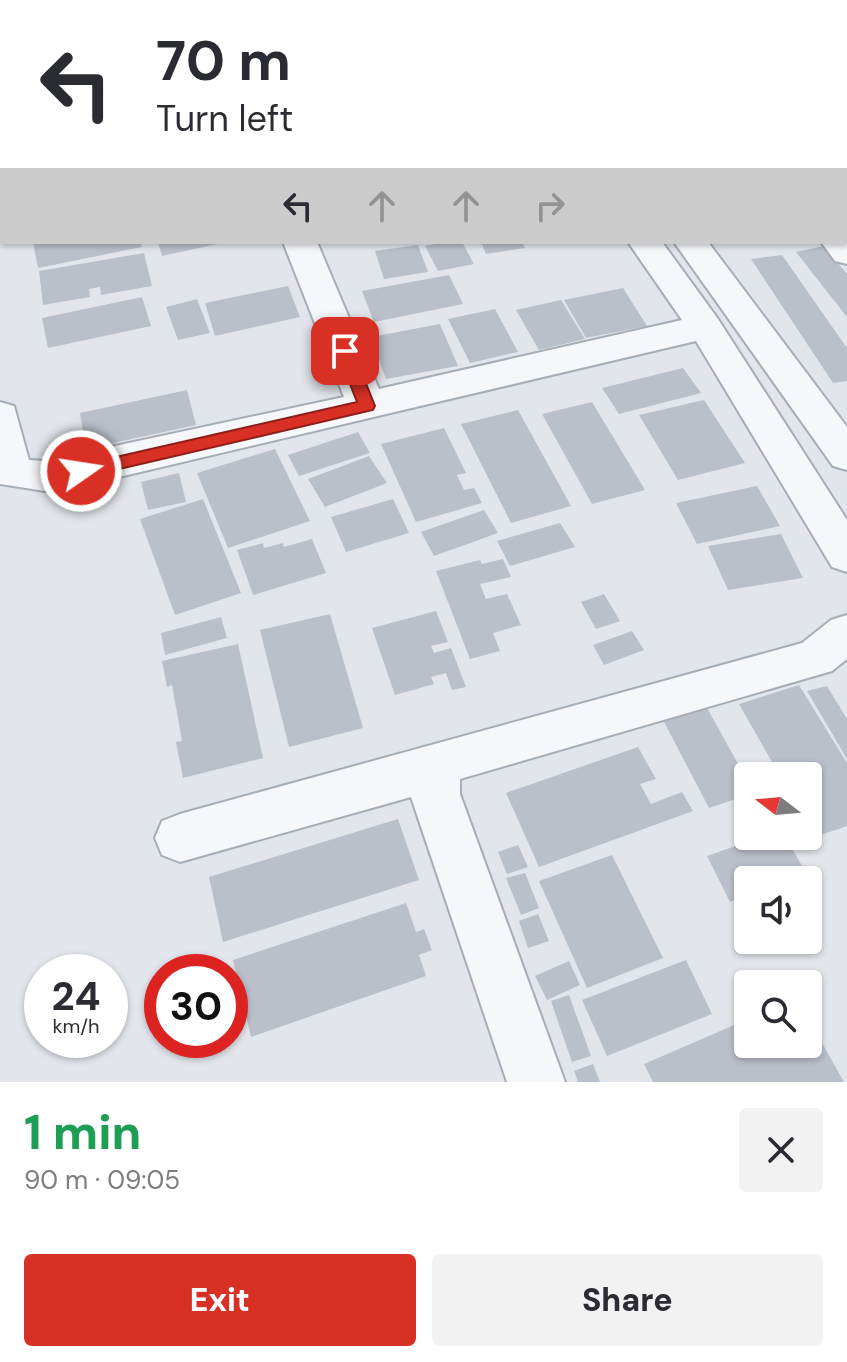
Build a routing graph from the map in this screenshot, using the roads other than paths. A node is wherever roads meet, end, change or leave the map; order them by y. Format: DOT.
graph roads {
  1 [pos="301,244"];
  2 [pos="646,244"];
  3 [pos="692,244"];
  4 [pos="705,327"];
  5 [pos="367,406"];
  6 [pos="0,416"];
  7 [pos="847,456"];
  8 [pos="847,555"];
  9 [pos="847,633"];
  10 [pos="436,768"];
  11 [pos="180,838"];
  12 [pos="536,1082"];
  1 -- 5 [label="street"];
  2 -- 4 [label="street"];
  3 -- 7 [label="street"];
  4 -- 5 [label="street"];
  4 -- 8 [label="street"];
  5 -- 6 [label="street"];
  9 -- 10 [label="street"];
  10 -- 11 [label="street"];
  10 -- 12 [label="street"];
}
